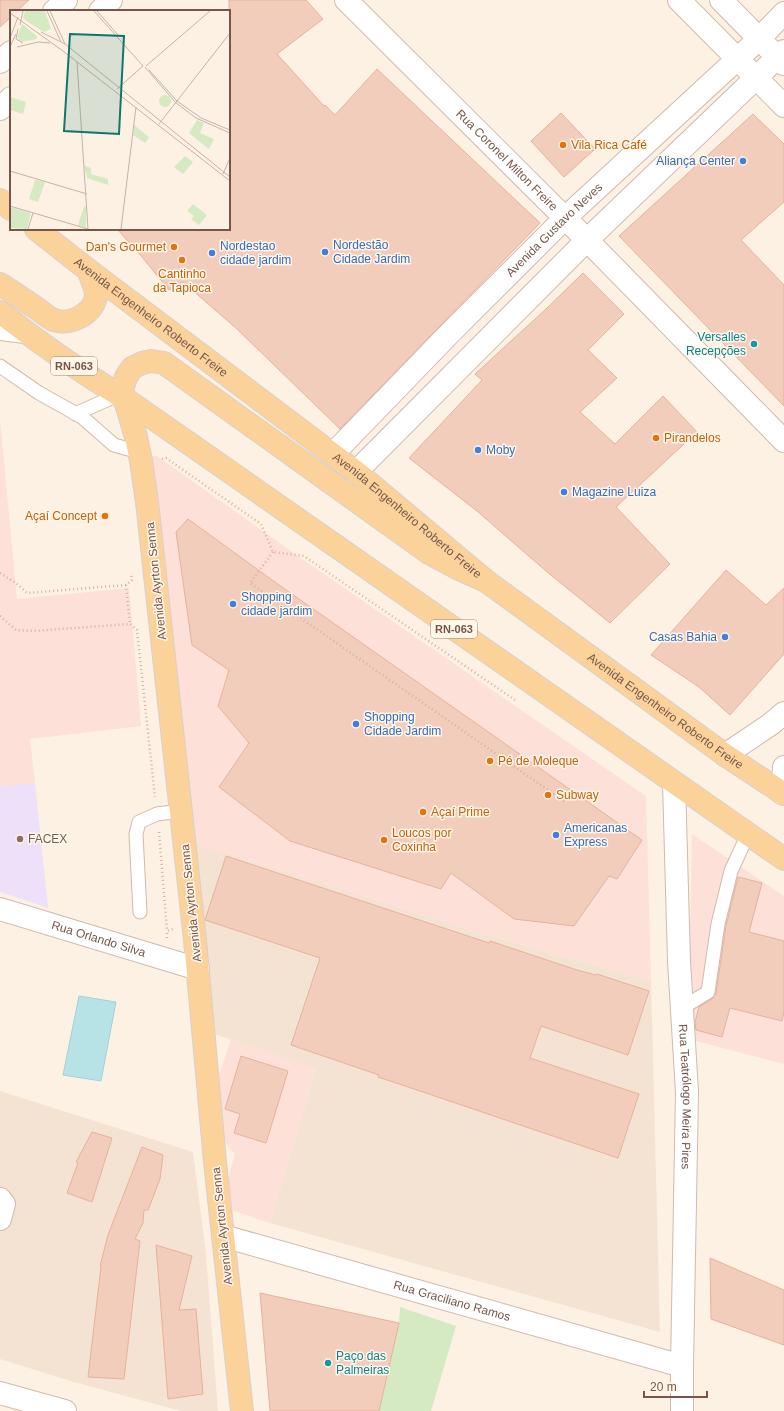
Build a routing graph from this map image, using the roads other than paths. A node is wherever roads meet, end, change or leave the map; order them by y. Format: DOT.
graph roads {
  1 [pos="66,0"];
  2 [pos="111,0"];
  3 [pos="346,0"];
  4 [pos="679,0"];
  5 [pos="721,0"];
  6 [pos="55,10"];
  7 [pos="101,10"];
  8 [pos="784,14"];
  9 [pos="759,39"];
  10 [pos="10,53"];
  11 [pos="782,58"];
  12 [pos="738,59"];
  13 [pos="0,62"];
  14 [pos="756,77"];
  15 [pos="10,99"];
  16 [pos="784,106"];
  17 [pos="0,109"];
  18 [pos="0,200"];
  19 [pos="10,208"];
  20 [pos="565,218"];
  21 [pos="37,230"];
  22 [pos="587,240"];
  23 [pos="88,270"];
  24 [pos="0,284"];
  25 [pos="0,312"];
  26 [pos="0,329"];
  27 [pos="25,332"];
  28 [pos="447,336"];
  29 [pos="470,356"];
  30 [pos="0,366"];
  31 [pos="121,396"];
  32 [pos="75,414"];
  33 [pos="784,440"];
  34 [pos="139,452"];
  35 [pos="332,454"];
  36 [pos="356,472"];
  37 [pos="486,581"];
  38 [pos="784,713"];
  39 [pos="725,755"];
  40 [pos="784,767"];
  41 [pos="674,783"];
  42 [pos="783,793"];
  43 [pos="181,811"];
  44 [pos="748,834"];
  45 [pos="784,859"];
  46 [pos="0,909"];
  47 [pos="140,912"];
  48 [pos="198,969"];
  49 [pos="682,1008"];
  50 [pos="0,1199"];
  51 [pos="0,1219"];
  52 [pos="223,1236"];
  53 [pos="682,1366"];
  54 [pos="0,1393"];
  55 [pos="65,1411"];
  56 [pos="242,1411"];
  57 [pos="682,1411"];
  1 -- 6 [label="street"];
  2 -- 7 [label="street"];
  3 -- 20 [label="street, Rua Coronel Milton Freire"];
  4 -- 12 [label="street"];
  5 -- 9 [label="street"];
  8 -- 9 [label="street, Avenida Gustavo Neves"];
  9 -- 11 [label="street"];
  9 -- 12 [label="street, Avenida Gustavo Neves"];
  10 -- 13 [label="street"];
  11 -- 14 [label="street"];
  12 -- 14 [label="street"];
  12 -- 20 [label="street, Avenida Gustavo Neves"];
  14 -- 16 [label="street"];
  14 -- 22 [label="street"];
  15 -- 17 [label="street"];
  18 -- 19 [label="main road"];
  20 -- 22 [label="street, Rua Coronel Milton Freire"];
  20 -- 28 [label="street, Avenida Gustavo Neves"];
  21 -- 23 [label="main road, Avenida Engenheiro Roberto Freire"];
  22 -- 29 [label="street"];
  22 -- 33 [label="street, Rua Coronel Milton Freire"];
  23 -- 24 [label="main road"];
  23 -- 35 [label="main road, Avenida Engenheiro Roberto Freire"];
  25 -- 27 [label="main road, RN-063"];
  26 -- 27 [label="street"];
  27 -- 31 [label="main road, RN-063"];
  28 -- 29 [label="street"];
  28 -- 35 [label="street, Avenida Gustavo Neves"];
  29 -- 36 [label="street"];
  30 -- 32 [label="lane"];
  31 -- 32 [label="lane"];
  31 -- 34 [label="main road, Avenida Ayrton Senna"];
  31 -- 37 [label="main road, Avenida Ayrton Senna"];
  31 -- 41 [label="main road, RN-063"];
  32 -- 34 [label="lane"];
  34 -- 43 [label="main road, Avenida Ayrton Senna"];
  35 -- 36 [label="main road, Avenida Engenheiro Roberto Freire"];
  36 -- 37 [label="main road, Avenida Engenheiro Roberto Freire"];
  37 -- 39 [label="main road, Avenida Engenheiro Roberto Freire"];
  38 -- 39 [label="street"];
  39 -- 42 [label="main road, Avenida Engenheiro Roberto Freire"];
  40 -- 42 [label="street"];
  41 -- 44 [label="main road, RN-063"];
  41 -- 49 [label="street, Rua Teatrólogo Meira Pires"];
  43 -- 47 [label="lane"];
  43 -- 48 [label="main road, Avenida Ayrton Senna"];
  44 -- 45 [label="main road, RN-063"];
  44 -- 49 [label="lane"];
  46 -- 48 [label="street, Rua Orlando Silva"];
  48 -- 52 [label="main road, Avenida Ayrton Senna"];
  49 -- 53 [label="street, Rua Teatrólogo Meira Pires"];
  50 -- 51 [label="street"];
  52 -- 53 [label="street, Rua Graciliano Ramos"];
  52 -- 56 [label="main road, Avenida Ayrton Senna"];
  53 -- 57 [label="street, Rua Teatrólogo Meira Pires"];
  54 -- 55 [label="street"];
}
